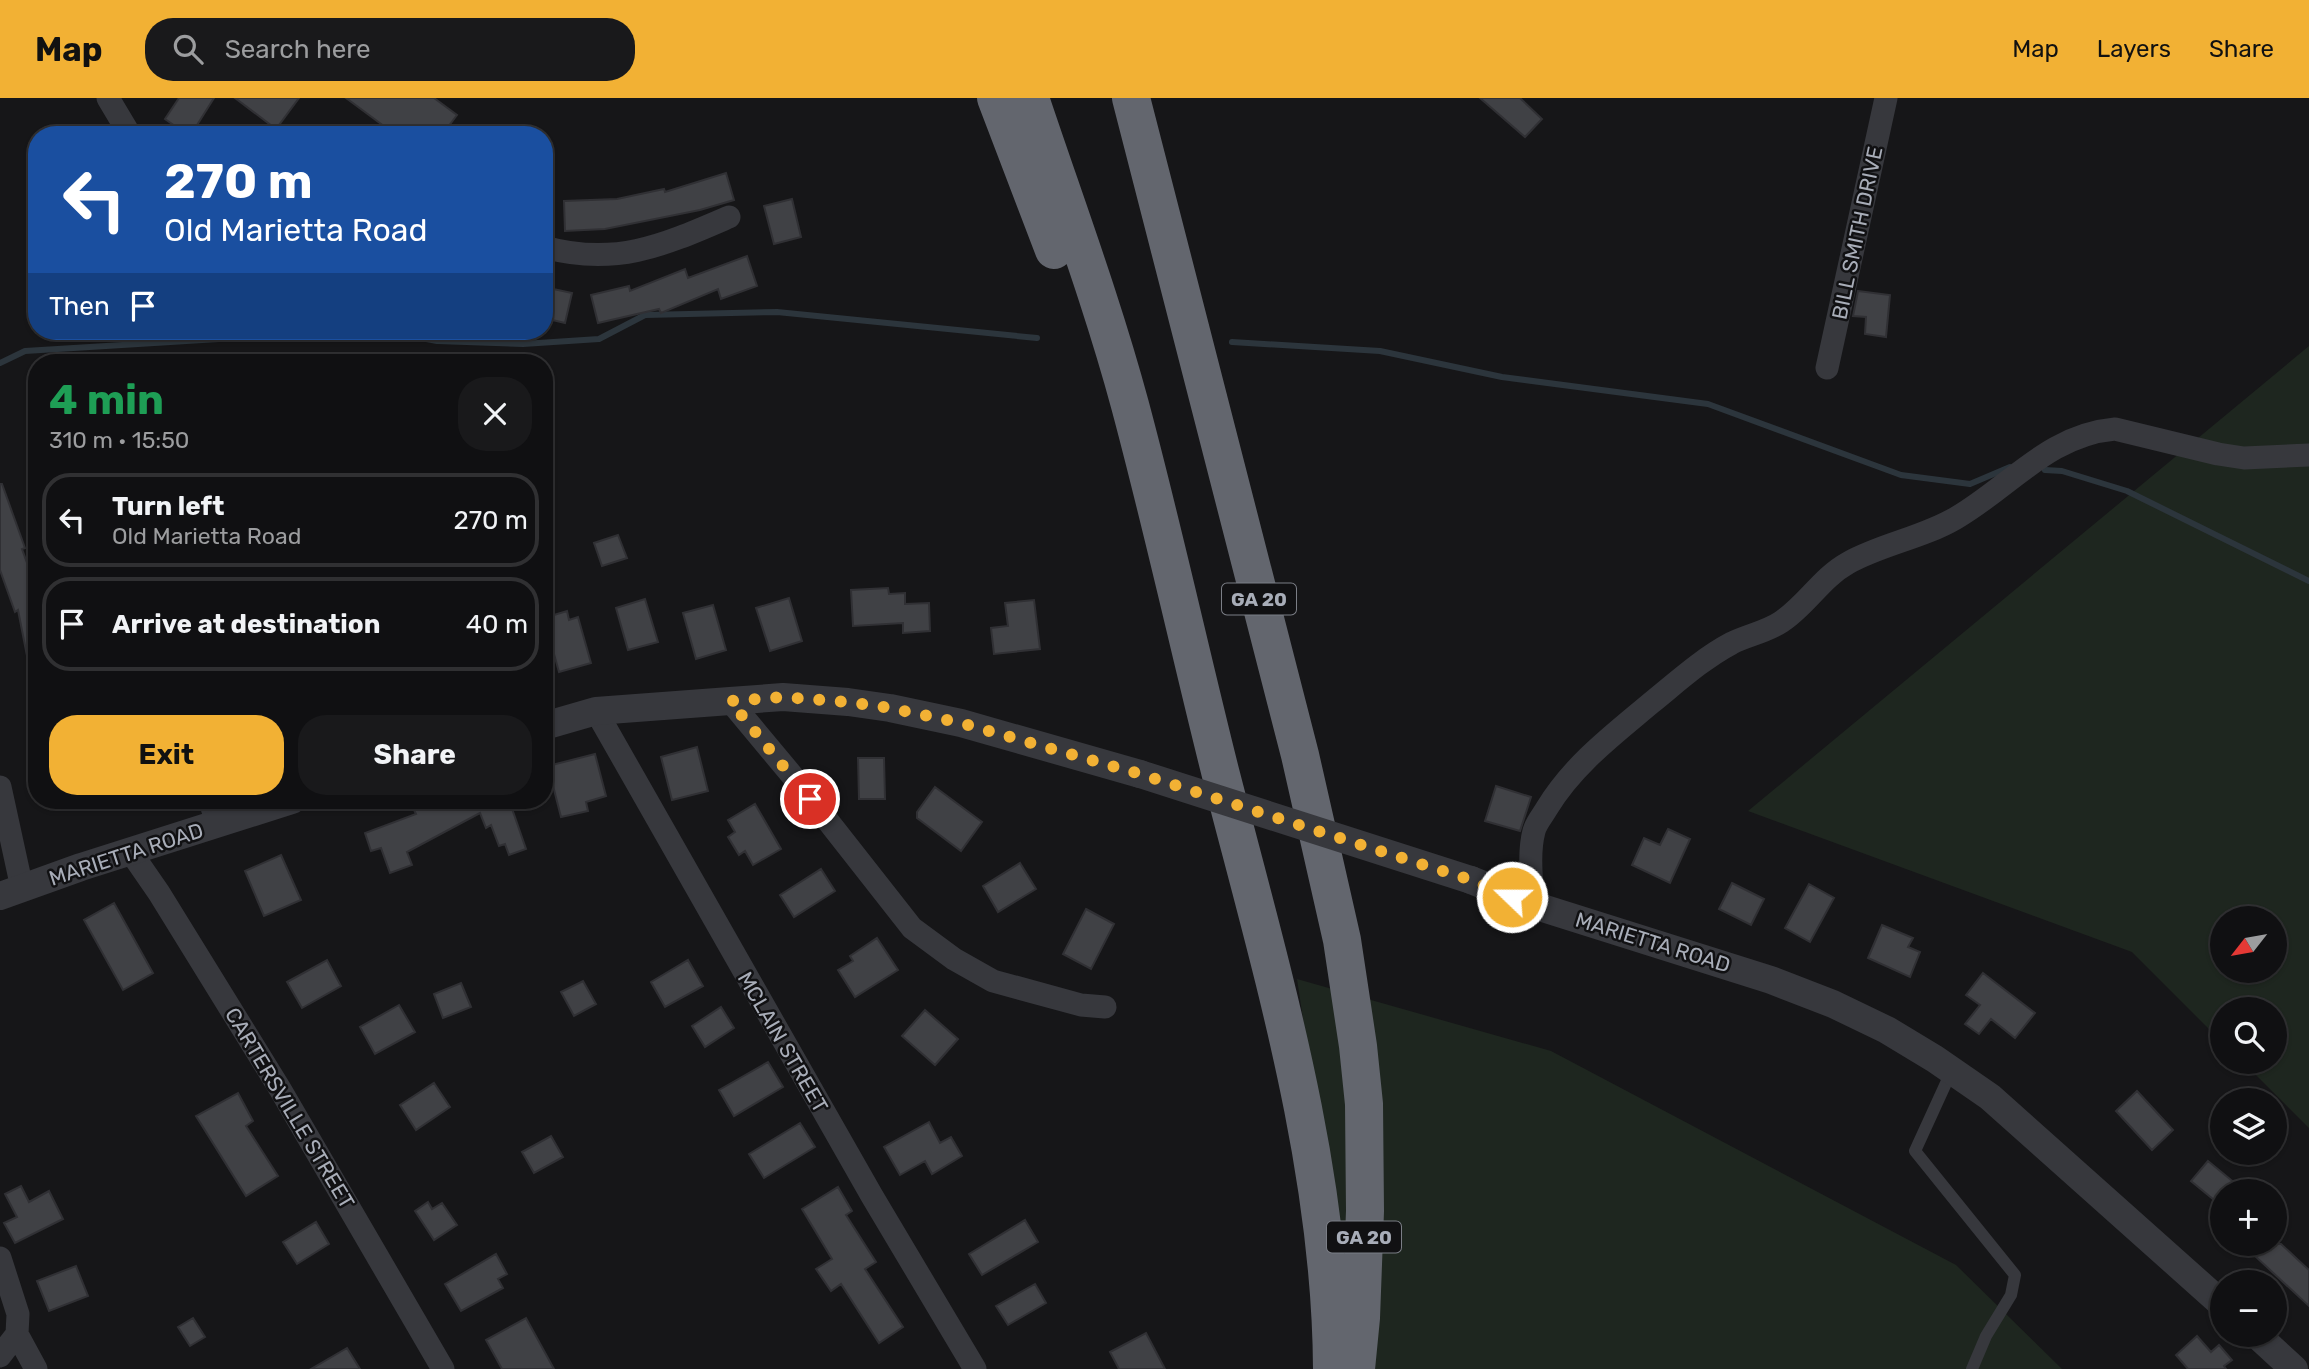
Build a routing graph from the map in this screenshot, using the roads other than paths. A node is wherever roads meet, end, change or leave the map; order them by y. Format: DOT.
graph roads {
  1 [pos="108,98"];
  2 [pos="996,98"];
  3 [pos="1030,98"];
  4 [pos="1131,98"];
  5 [pos="1886,98"];
  6 [pos="125,126"];
  7 [pos="729,217"];
  8 [pos="553,250"];
  9 [pos="1827,368"];
  10 [pos="2309,455"];
  11 [pos="730,701"];
  12 [pos="596,711"];
  13 [pos="553,723"];
  14 [pos="1210,731"];
  15 [pos="0,787"];
  16 [pos="234,809"];
  17 [pos="208,813"];
  18 [pos="130,851"];
  19 [pos="11,892"];
  20 [pos="1533,905"];
  21 [pos="1105,1007"];
  22 [pos="1952,1070"];
  23 [pos="0,1258"];
  24 [pos="2210,1293"];
  25 [pos="17,1334"];
  26 [pos="2270,1347"];
  27 [pos="0,1356"];
  28 [pos="36,1369"];
  29 [pos="443,1369"];
  30 [pos="975,1369"];
  31 [pos="1332,1369"];
  32 [pos="1356,1369"];
  33 [pos="1972,1369"];
  34 [pos="2294,1369"];
  1 -- 6 [label="street"];
  2 -- 14 [label="highway, GA 20"];
  3 -- 14 [label="highway"];
  4 -- 32 [label="highway, GA 20"];
  5 -- 9 [label="street, BILL SMITH DRIVE"];
  7 -- 8 [label="street"];
  10 -- 20 [label="street"];
  11 -- 12 [label="street, MARIETTA ROAD"];
  11 -- 20 [label="street, MARIETTA ROAD, bridge"];
  11 -- 21 [label="street"];
  12 -- 13 [label="street, MARIETTA ROAD"];
  12 -- 30 [label="street, MCLAIN STREET"];
  14 -- 31 [label="highway, GA 20"];
  15 -- 19 [label="street"];
  16 -- 17 [label="street, MARIETTA ROAD"];
  17 -- 18 [label="street, MARIETTA ROAD"];
  18 -- 19 [label="street, MARIETTA ROAD"];
  18 -- 29 [label="street, CARTERSVILLE STREET"];
  20 -- 22 [label="street, MARIETTA ROAD"];
  22 -- 24 [label="street, MARIETTA ROAD"];
  22 -- 33 [label="lane"];
  23 -- 25 [label="street"];
  25 -- 27 [label="street"];
  25 -- 28 [label="street"];
  26 -- 34 [label="street"];
}
